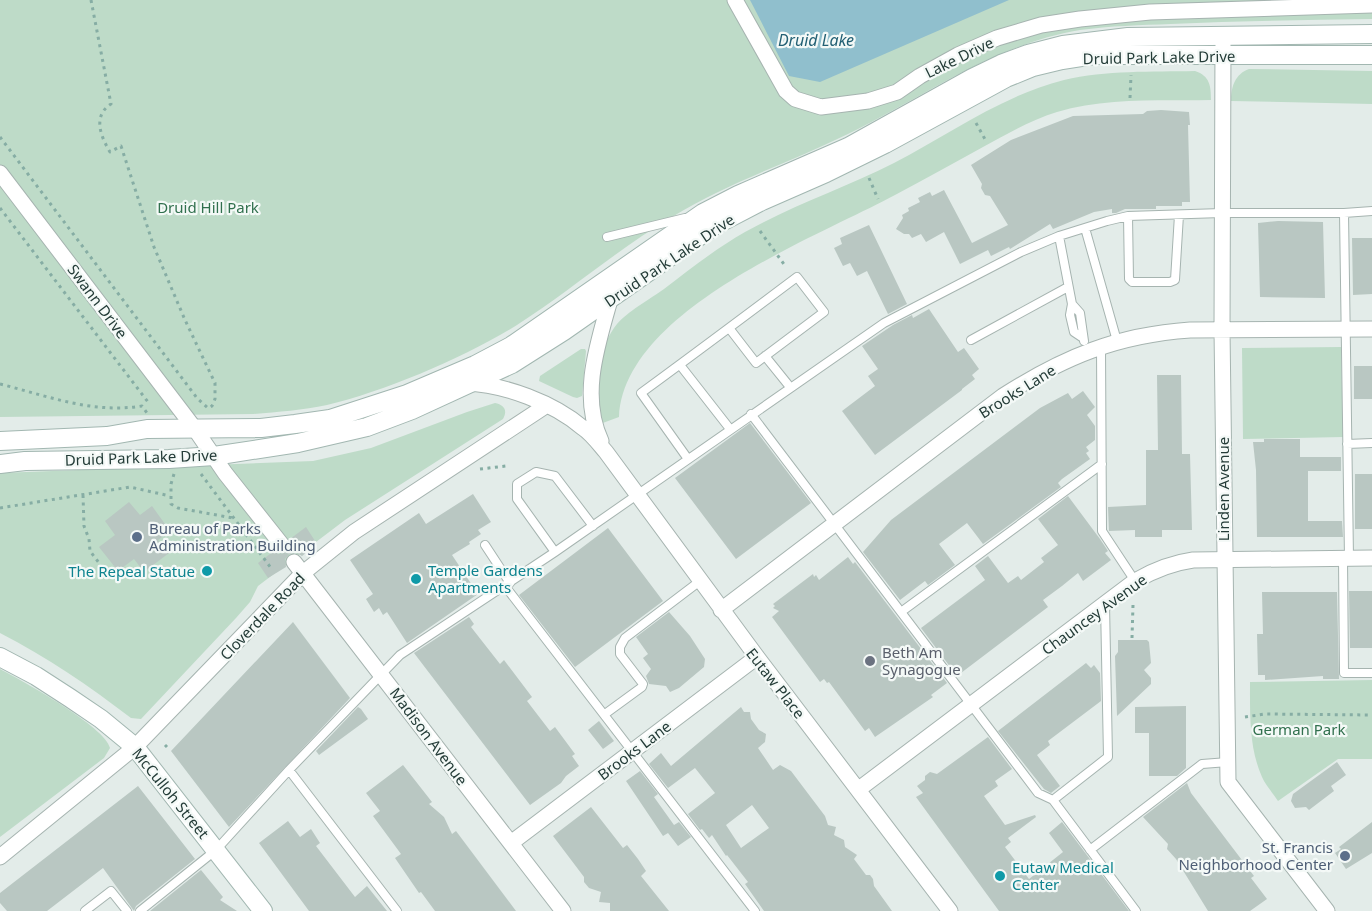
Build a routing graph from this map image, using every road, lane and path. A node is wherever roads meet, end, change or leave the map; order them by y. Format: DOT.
graph roads {
  1 [pos="91,0"];
  2 [pos="735,0"];
  3 [pos="1372,5"];
  4 [pos="1372,33"];
  5 [pos="1223,34"];
  6 [pos="1223,55"];
  7 [pos="1372,55"];
  8 [pos="1131,75"];
  9 [pos="1130,98"];
  10 [pos="976,123"];
  11 [pos="0,137"];
  12 [pos="986,141"];
  13 [pos="0,173"];
  14 [pos="869,178"];
  15 [pos="878,199"];
  16 [pos="0,208"];
  17 [pos="1372,211"];
  18 [pos="704,213"];
  19 [pos="1222,213"];
  20 [pos="1344,213"];
  21 [pos="1179,215"];
  22 [pos="1128,216"];
  23 [pos="1085,228"];
  24 [pos="760,231"];
  25 [pos="1059,236"];
  26 [pos="607,237"];
  27 [pos="786,267"];
  28 [pos="1068,287"];
  29 [pos="610,300"];
  30 [pos="729,328"];
  31 [pos="1346,329"];
  32 [pos="1372,329"];
  33 [pos="1222,330"];
  34 [pos="971,340"];
  35 [pos="1117,341"];
  36 [pos="1090,346"];
  37 [pos="765,356"];
  38 [pos="680,365"];
  39 [pos="472,383"];
  40 [pos="0,384"];
  41 [pos="426,386"];
  42 [pos="790,387"];
  43 [pos="154,399"];
  44 [pos="148,402"];
  45 [pos="547,405"];
  46 [pos="142,406"];
  47 [pos="751,414"];
  48 [pos="147,421"];
  49 [pos="0,429"];
  50 [pos="195,429"];
  51 [pos="730,429"];
  52 [pos="0,441"];
  53 [pos="1372,443"];
  54 [pos="1347,444"];
  55 [pos="606,452"];
  56 [pos="214,456"];
  57 [pos="688,459"];
  58 [pos="0,464"];
  59 [pos="1101,464"];
  60 [pos="508,469"];
  61 [pos="476,470"];
  62 [pos="175,471"];
  63 [pos="200,473"];
  64 [pos="84,495"];
  65 [pos="637,495"];
  66 [pos="170,496"];
  67 [pos="0,508"];
  68 [pos="233,518"];
  69 [pos="834,524"];
  70 [pos="593,526"];
  71 [pos="282,545"];
  72 [pos="485,545"];
  73 [pos="555,552"];
  74 [pos="1346,558"];
  75 [pos="1372,558"];
  76 [pos="1224,559"];
  77 [pos="298,567"];
  78 [pos="271,568"];
  79 [pos="117,572"];
  80 [pos="700,581"];
  81 [pos="1135,581"];
  82 [pos="508,585"];
  83 [pos="1105,604"];
  84 [pos="1133,605"];
  85 [pos="721,610"];
  86 [pos="901,612"];
  87 [pos="1132,638"];
  88 [pos="0,657"];
  89 [pos="757,657"];
  90 [pos="1372,672"];
  91 [pos="381,673"];
  92 [pos="971,706"];
  93 [pos="605,714"];
  94 [pos="1372,715"];
  95 [pos="1245,717"];
  96 [pos="135,747"];
  97 [pos="633,751"];
  98 [pos="1228,762"];
  99 [pos="289,770"];
  100 [pos="859,789"];
  101 [pos="1053,800"];
  102 [pos="511,843"];
  103 [pos="216,850"];
  104 [pos="1090,850"];
  105 [pos="0,857"];
  106 [pos="85,911"];
  107 [pos="127,911"];
  108 [pos="140,911"];
  109 [pos="263,911"];
  110 [pos="397,911"];
  111 [pos="563,911"];
  112 [pos="755,911"];
  113 [pos="950,911"];
  114 [pos="1136,911"];
  115 [pos="1327,911"];
  1 -- 11 [label="path"];
  2 -- 3 [label="street, Lake Drive"];
  4 -- 5 [label="main road, Druid Park Lake Drive"];
  5 -- 6 [label="street, Linden Avenue"];
  5 -- 18 [label="main road, Druid Park Lake Drive"];
  6 -- 7 [label="main road, Druid Park Lake Drive"];
  6 -- 19 [label="street, Linden Avenue"];
  6 -- 29 [label="main road, Druid Park Lake Drive"];
  8 -- 9 [label="path"];
  10 -- 12 [label="path"];
  13 -- 50 [label="street, Swann Drive"];
  14 -- 15 [label="path"];
  16 -- 44 [label="path"];
  17 -- 20 [label="lane"];
  18 -- 26 [label="lane"];
  18 -- 41 [label="main road, Druid Park Lake Drive"];
  19 -- 20 [label="lane"];
  19 -- 21 [label="lane"];
  19 -- 33 [label="street, Linden Avenue"];
  20 -- 31 [label="lane"];
  21 -- 22 [label="lane"];
  21 -- 22 [label="lane"];
  22 -- 23 [label="lane"];
  23 -- 25 [label="lane"];
  23 -- 35 [label="lane"];
  24 -- 27 [label="path"];
  25 -- 28 [label="lane"];
  25 -- 42 [label="lane"];
  28 -- 34 [label="lane"];
  28 -- 36 [label="lane"];
  29 -- 39 [label="main road, Druid Park Lake Drive"];
  29 -- 55 [label="street, Eutaw Place"];
  30 -- 37 [label="lane"];
  30 -- 37 [label="lane"];
  30 -- 38 [label="lane"];
  31 -- 32 [label="street, Brooks Lane"];
  31 -- 33 [label="street, Brooks Lane"];
  31 -- 54 [label="lane"];
  33 -- 35 [label="street, Brooks Lane"];
  33 -- 76 [label="street, Linden Avenue"];
  35 -- 36 [label="street, Brooks Lane"];
  36 -- 59 [label="lane"];
  36 -- 69 [label="street, Brooks Lane"];
  37 -- 42 [label="lane"];
  38 -- 51 [label="lane"];
  38 -- 57 [label="lane"];
  39 -- 41 [label="street, Eutaw Place"];
  39 -- 45 [label="street, Eutaw Place"];
  39 -- 56 [label="main road, Druid Park Lake Drive"];
  40 -- 46 [label="path"];
  41 -- 50 [label="main road, Druid Park Lake Drive"];
  42 -- 47 [label="lane"];
  43 -- 44 [label="path"];
  44 -- 46 [label="path"];
  45 -- 55 [label="street, Eutaw Place"];
  45 -- 77 [label="street, Cloverdale Road"];
  46 -- 48 [label="path"];
  47 -- 51 [label="lane"];
  47 -- 69 [label="lane"];
  48 -- 49 [label="main road"];
  48 -- 50 [label="main road, Druid Park Lake Drive"];
  48 -- 52 [label="main road, Druid Park Lake Drive"];
  50 -- 56 [label="street"];
  51 -- 57 [label="lane"];
  53 -- 54 [label="lane"];
  54 -- 74 [label="lane"];
  55 -- 65 [label="street, Eutaw Place"];
  56 -- 58 [label="main road, Druid Park Lake Drive"];
  56 -- 71 [label="street"];
  57 -- 65 [label="lane"];
  59 -- 81 [label="lane"];
  59 -- 86 [label="lane"];
  60 -- 61 [label="path"];
  62 -- 66 [label="path"];
  63 -- 68 [label="path"];
  64 -- 66 [label="path"];
  64 -- 67 [label="path"];
  64 -- 79 [label="path"];
  65 -- 70 [label="lane"];
  65 -- 80 [label="street, Eutaw Place"];
  66 -- 68 [label="path"];
  68 -- 78 [label="path"];
  69 -- 85 [label="street, Brooks Lane"];
  69 -- 86 [label="lane"];
  70 -- 73 [label="lane"];
  70 -- 73 [label="lane"];
  72 -- 82 [label="lane"];
  73 -- 82 [label="lane"];
  74 -- 75 [label="street, Chauncey Avenue"];
  74 -- 76 [label="street, Chauncey Avenue"];
  74 -- 90 [label="lane"];
  76 -- 81 [label="street, Chauncey Avenue"];
  76 -- 98 [label="street, Linden Avenue"];
  77 -- 91 [label="street, Madison Avenue"];
  77 -- 96 [label="street, Cloverdale Road"];
  80 -- 85 [label="street, Eutaw Place"];
  80 -- 93 [label="lane"];
  81 -- 83 [label="street, Chauncey Avenue"];
  82 -- 91 [label="lane"];
  82 -- 93 [label="lane"];
  83 -- 92 [label="street, Chauncey Avenue"];
  83 -- 101 [label="lane"];
  84 -- 87 [label="path"];
  85 -- 89 [label="street, Eutaw Place"];
  86 -- 92 [label="lane"];
  88 -- 96 [label="main road, McCulloh Street"];
  89 -- 97 [label="street, Brooks Lane"];
  89 -- 100 [label="street, Eutaw Place"];
  91 -- 99 [label="lane"];
  91 -- 102 [label="street, Madison Avenue"];
  92 -- 100 [label="street, Chauncey Avenue"];
  92 -- 101 [label="lane"];
  93 -- 97 [label="lane"];
  94 -- 95 [label="path"];
  96 -- 103 [label="main road, McCulloh Street"];
  96 -- 105 [label="street, Cloverdale Road"];
  97 -- 102 [label="street, Brooks Lane"];
  97 -- 112 [label="lane"];
  98 -- 104 [label="lane"];
  98 -- 115 [label="street, Linden Avenue"];
  99 -- 103 [label="lane"];
  99 -- 110 [label="lane"];
  100 -- 113 [label="street, Eutaw Place"];
  101 -- 104 [label="lane"];
  102 -- 111 [label="street, Madison Avenue"];
  103 -- 108 [label="lane"];
  103 -- 109 [label="main road, McCulloh Street"];
  104 -- 114 [label="lane"];
  106 -- 107 [label="lane"];
}
